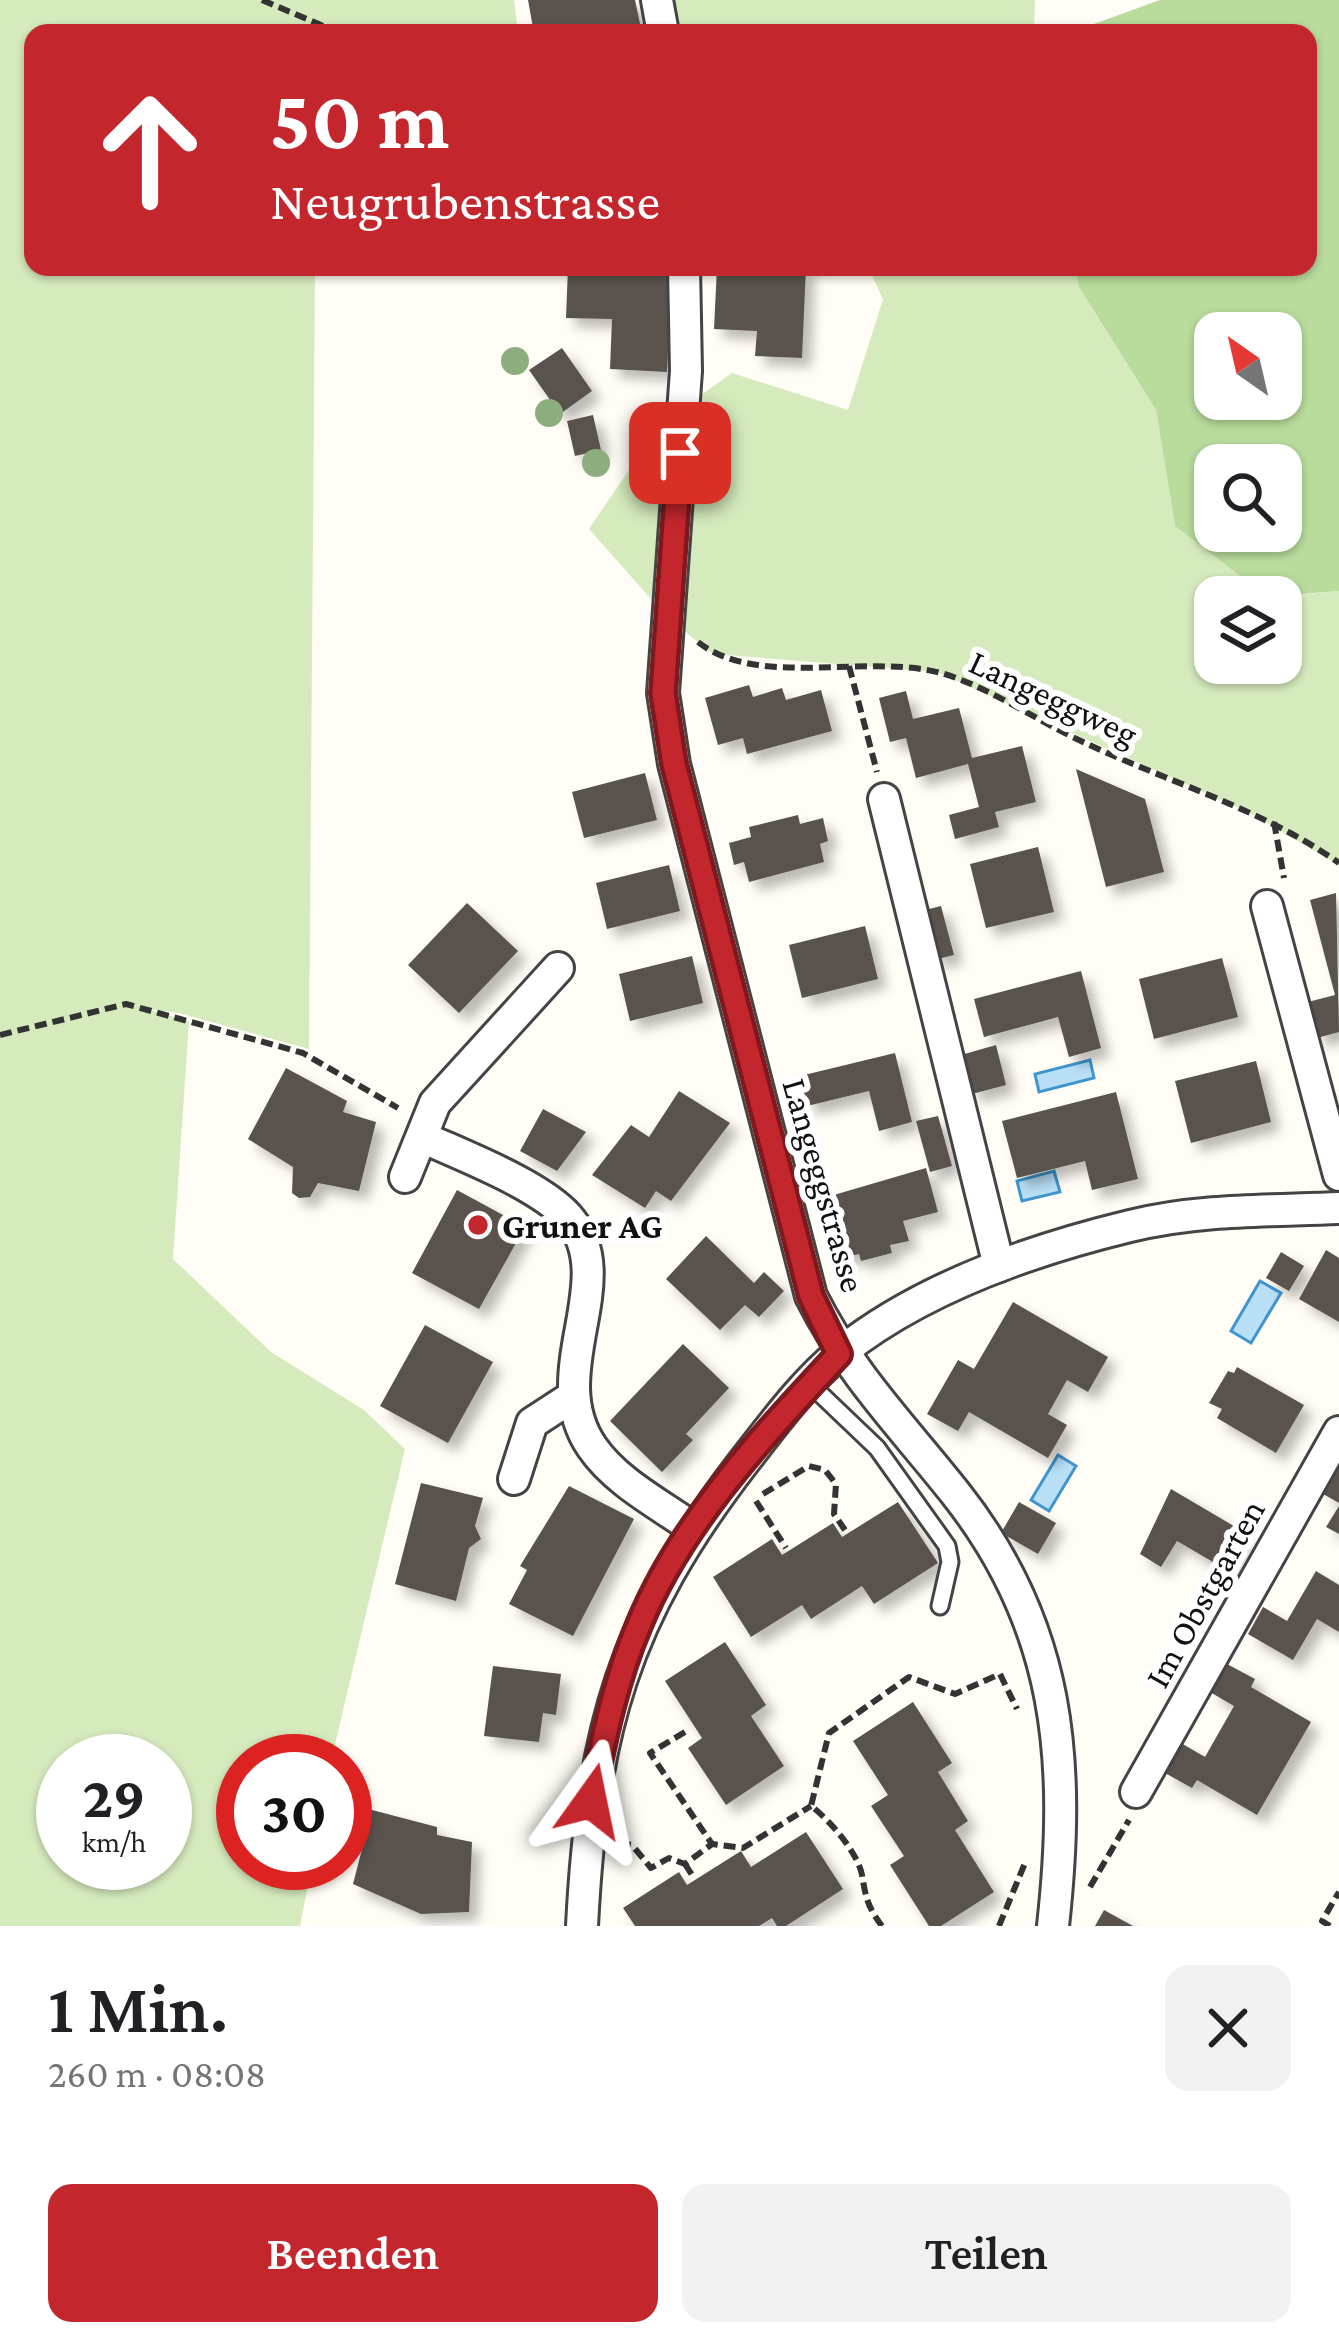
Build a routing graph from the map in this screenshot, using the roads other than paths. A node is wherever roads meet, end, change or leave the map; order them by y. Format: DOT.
graph roads {
  1 [pos="684,276"];
  2 [pos="884,799"];
  3 [pos="1267,906"];
  4 [pos="558,968"];
  5 [pos="425,1130"];
  6 [pos="1339,1175"];
  7 [pos="405,1177"];
  8 [pos="1339,1208"];
  9 [pos="999,1265"];
  10 [pos="839,1354"];
  11 [pos="811,1384"];
  12 [pos="572,1397"];
  13 [pos="1339,1432"];
  14 [pos="514,1478"];
  15 [pos="693,1528"];
  16 [pos="940,1606"];
  17 [pos="1136,1792"];
  18 [pos="582,1926"];
  19 [pos="1053,1926"];
  1 -- 10 [label="street, Langeggstrasse"];
  2 -- 9 [label="street"];
  3 -- 6 [label="street"];
  4 -- 5 [label="street"];
  5 -- 7 [label="street"];
  5 -- 12 [label="street"];
  8 -- 9 [label="street"];
  9 -- 10 [label="street"];
  10 -- 11 [label="street"];
  10 -- 19 [label="street, Langeggstrasse"];
  11 -- 15 [label="street"];
  11 -- 16 [label="lane"];
  12 -- 14 [label="street"];
  12 -- 15 [label="street"];
  13 -- 17 [label="street, Im Obstgarten"];
  15 -- 18 [label="street"];
}
